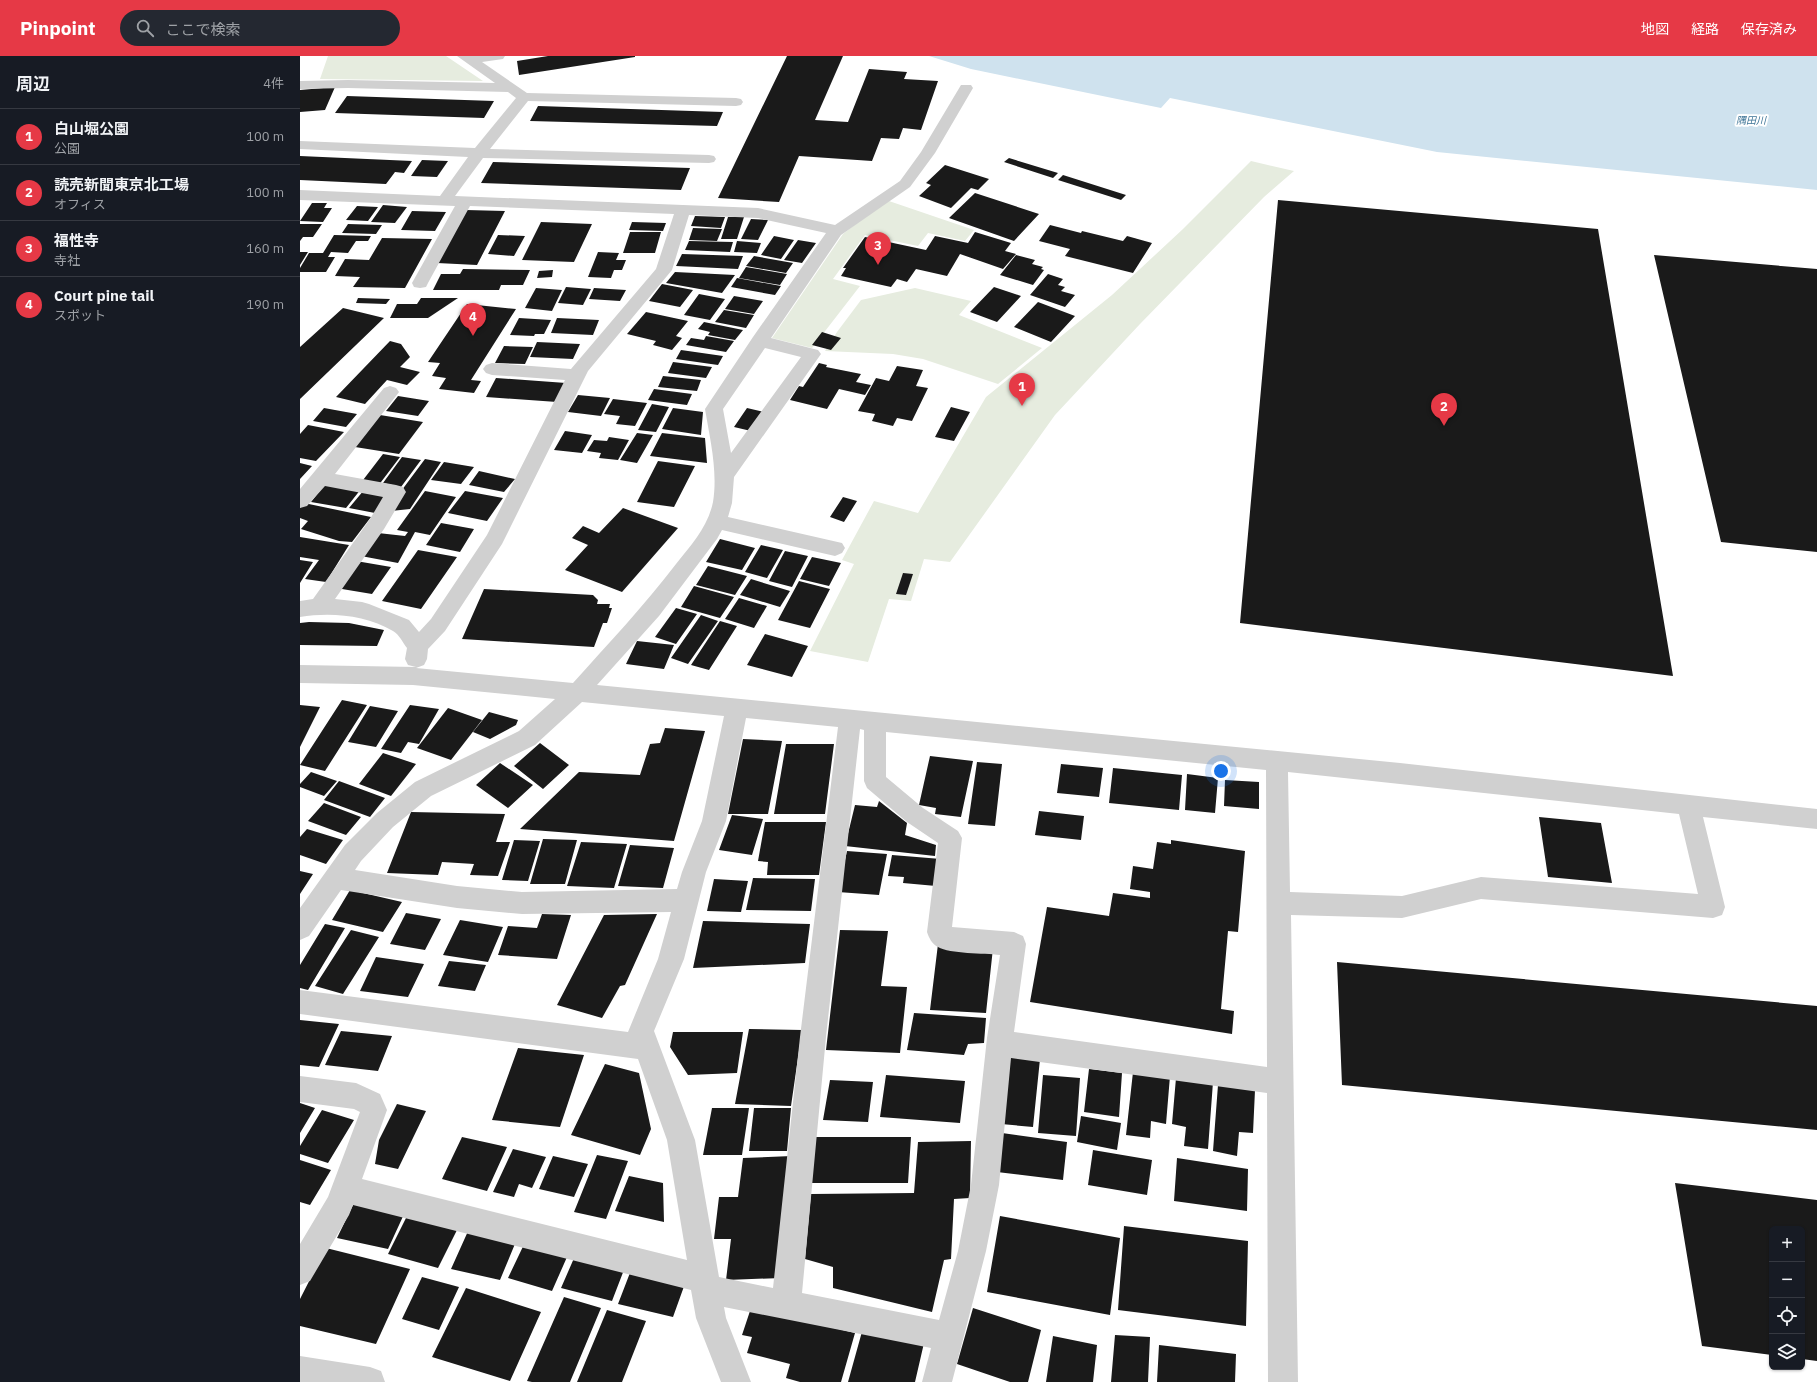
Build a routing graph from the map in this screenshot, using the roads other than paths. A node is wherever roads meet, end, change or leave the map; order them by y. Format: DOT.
graph roads {
  1 [pos="498,56"];
  2 [pos="467,58"];
  3 [pos="300,85"];
  4 [pos="510,88"];
  5 [pos="966,88"];
  6 [pos="524,97"];
  7 [pos="736,102"];
  8 [pos="300,145"];
  9 [pos="479,153"];
  10 [pos="709,158"];
  11 [pos="300,195"];
  12 [pos="444,201"];
  13 [pos="465,201"];
  14 [pos="683,210"];
  15 [pos="832,230"];
  16 [pos="420,283"];
  17 [pos="760,341"];
  18 [pos="492,369"];
  19 [pos="577,375"];
  20 [pos="390,392"];
  21 [pos="725,475"];
  22 [pos="321,478"];
  23 [pos="300,501"];
  24 [pos="717,522"];
  25 [pos="835,548"];
  26 [pos="309,607"];
  27 [pos="418,646"];
  28 [pos="300,674"];
  29 [pos="413,676"];
  30 [pos="578,692"];
  31 [pos="737,708"];
  32 [pos="850,719"];
  33 [pos="875,721"];
  34 [pos="1277,761"];
  35 [pos="1688,804"];
  36 [pos="1817,819"];
  37 [pos="336,878"];
  38 [pos="687,900"];
  39 [pos="1278,903"];
  40 [pos="300,928"];
  41 [pos="300,1002"];
  42 [pos="1000,1043"];
  43 [pos="647,1047"];
  44 [pos="1280,1082"];
  45 [pos="300,1089"];
  46 [pos="345,1189"];
  47 [pos="300,1271"];
  48 [pos="704,1284"];
  49 [pos="786,1305"];
  50 [pos="949,1337"];
  51 [pos="300,1370"];
  52 [pos="370,1382"];
  53 [pos="736,1382"];
  54 [pos="938,1382"];
  55 [pos="1283,1382"];
  1 -- 2 [label="street"];
  2 -- 4 [label="street"];
  3 -- 4 [label="street"];
  4 -- 6 [label="street"];
  5 -- 15 [label="street"];
  6 -- 7 [label="street"];
  6 -- 9 [label="street"];
  8 -- 9 [label="street"];
  9 -- 10 [label="street"];
  9 -- 12 [label="street"];
  11 -- 12 [label="street"];
  12 -- 13 [label="street"];
  13 -- 14 [label="street"];
  13 -- 16 [label="street"];
  14 -- 15 [label="street"];
  14 -- 19 [label="street"];
  15 -- 17 [label="street"];
  17 -- 21 [label="street"];
  17 -- 21 [label="street"];
  18 -- 19 [label="street"];
  19 -- 27 [label="street"];
  20 -- 22 [label="street"];
  21 -- 24 [label="street"];
  22 -- 23 [label="street"];
  22 -- 26 [label="street"];
  24 -- 25 [label="street"];
  24 -- 30 [label="street"];
  26 -- 27 [label="street"];
  27 -- 29 [label="street"];
  28 -- 29 [label="street"];
  29 -- 30 [label="street"];
  30 -- 31 [label="street"];
  30 -- 37 [label="street"];
  31 -- 32 [label="street"];
  31 -- 38 [label="street"];
  32 -- 33 [label="street"];
  32 -- 49 [label="street"];
  33 -- 34 [label="street"];
  33 -- 42 [label="street"];
  34 -- 35 [label="street"];
  34 -- 39 [label="street"];
  35 -- 36 [label="street"];
  35 -- 39 [label="street"];
  37 -- 38 [label="street"];
  37 -- 40 [label="street"];
  38 -- 43 [label="street"];
  39 -- 44 [label="street"];
  41 -- 43 [label="street"];
  42 -- 44 [label="street"];
  42 -- 50 [label="street"];
  43 -- 48 [label="street"];
  44 -- 55 [label="street"];
  45 -- 46 [label="street"];
  46 -- 47 [label="street"];
  46 -- 48 [label="street"];
  48 -- 49 [label="street"];
  48 -- 53 [label="street"];
  49 -- 50 [label="street"];
  50 -- 54 [label="street"];
  51 -- 52 [label="street"];
}
